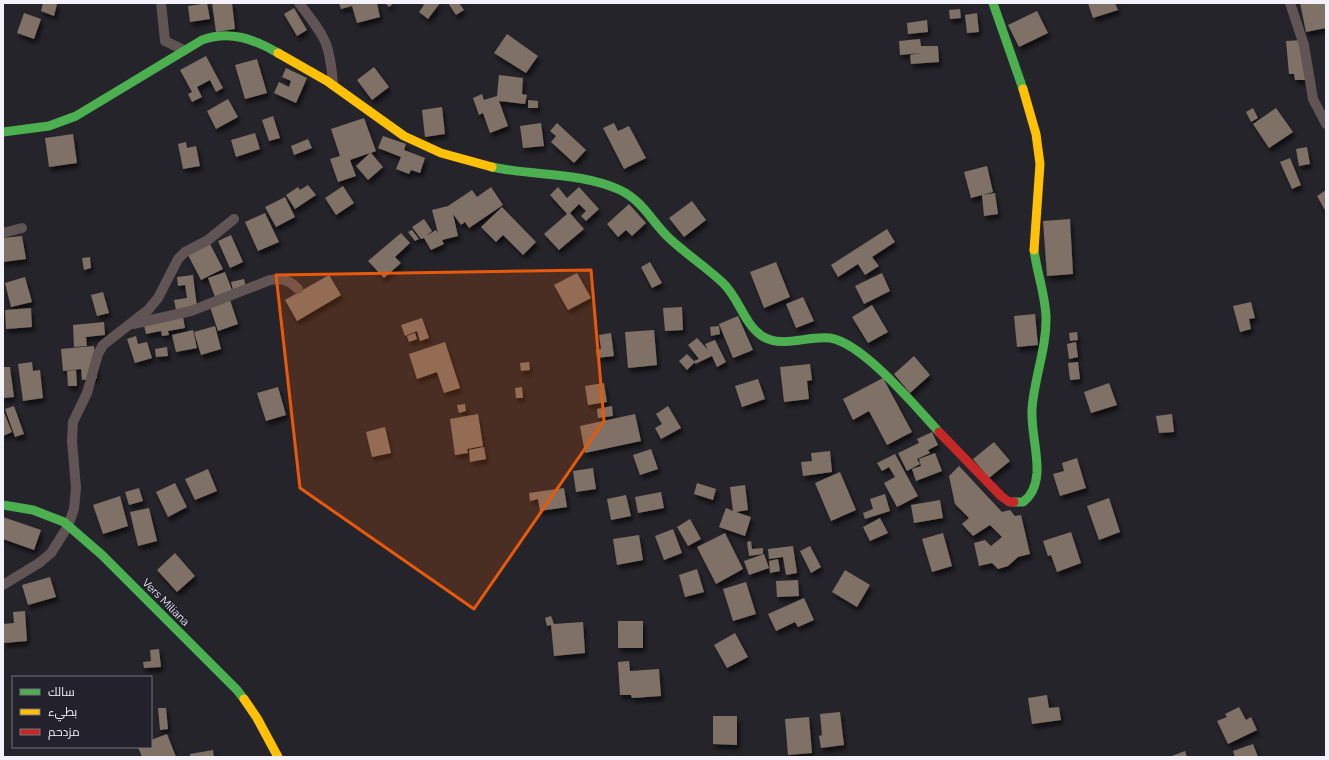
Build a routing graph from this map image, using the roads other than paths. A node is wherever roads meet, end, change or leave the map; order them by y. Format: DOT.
graph roads {
  1 [pos="161,3"];
  2 [pos="299,3"];
  3 [pos="993,3"];
  4 [pos="1290,3"];
  5 [pos="184,50"];
  6 [pos="333,86"];
  7 [pos="1326,124"];
  8 [pos="3,132"];
  9 [pos="234,219"];
  10 [pos="22,228"];
  11 [pos="3,233"];
  12 [pos="298,289"];
  13 [pos="129,325"];
  14 [pos="3,505"];
  15 [pos="68,526"];
  16 [pos="3,585"];
  17 [pos="278,757"];
  1 -- 5 [label="street"];
  2 -- 6 [label="street"];
  3 -- 6 [label="main road"];
  4 -- 7 [label="street"];
  5 -- 6 [label="main road"];
  5 -- 8 [label="main road"];
  9 -- 13 [label="street"];
  10 -- 11 [label="street"];
  12 -- 13 [label="street"];
  13 -- 15 [label="street"];
  14 -- 15 [label="main road, Vers Miliana"];
  15 -- 16 [label="street"];
  15 -- 17 [label="main road, Vers Miliana"];
}
